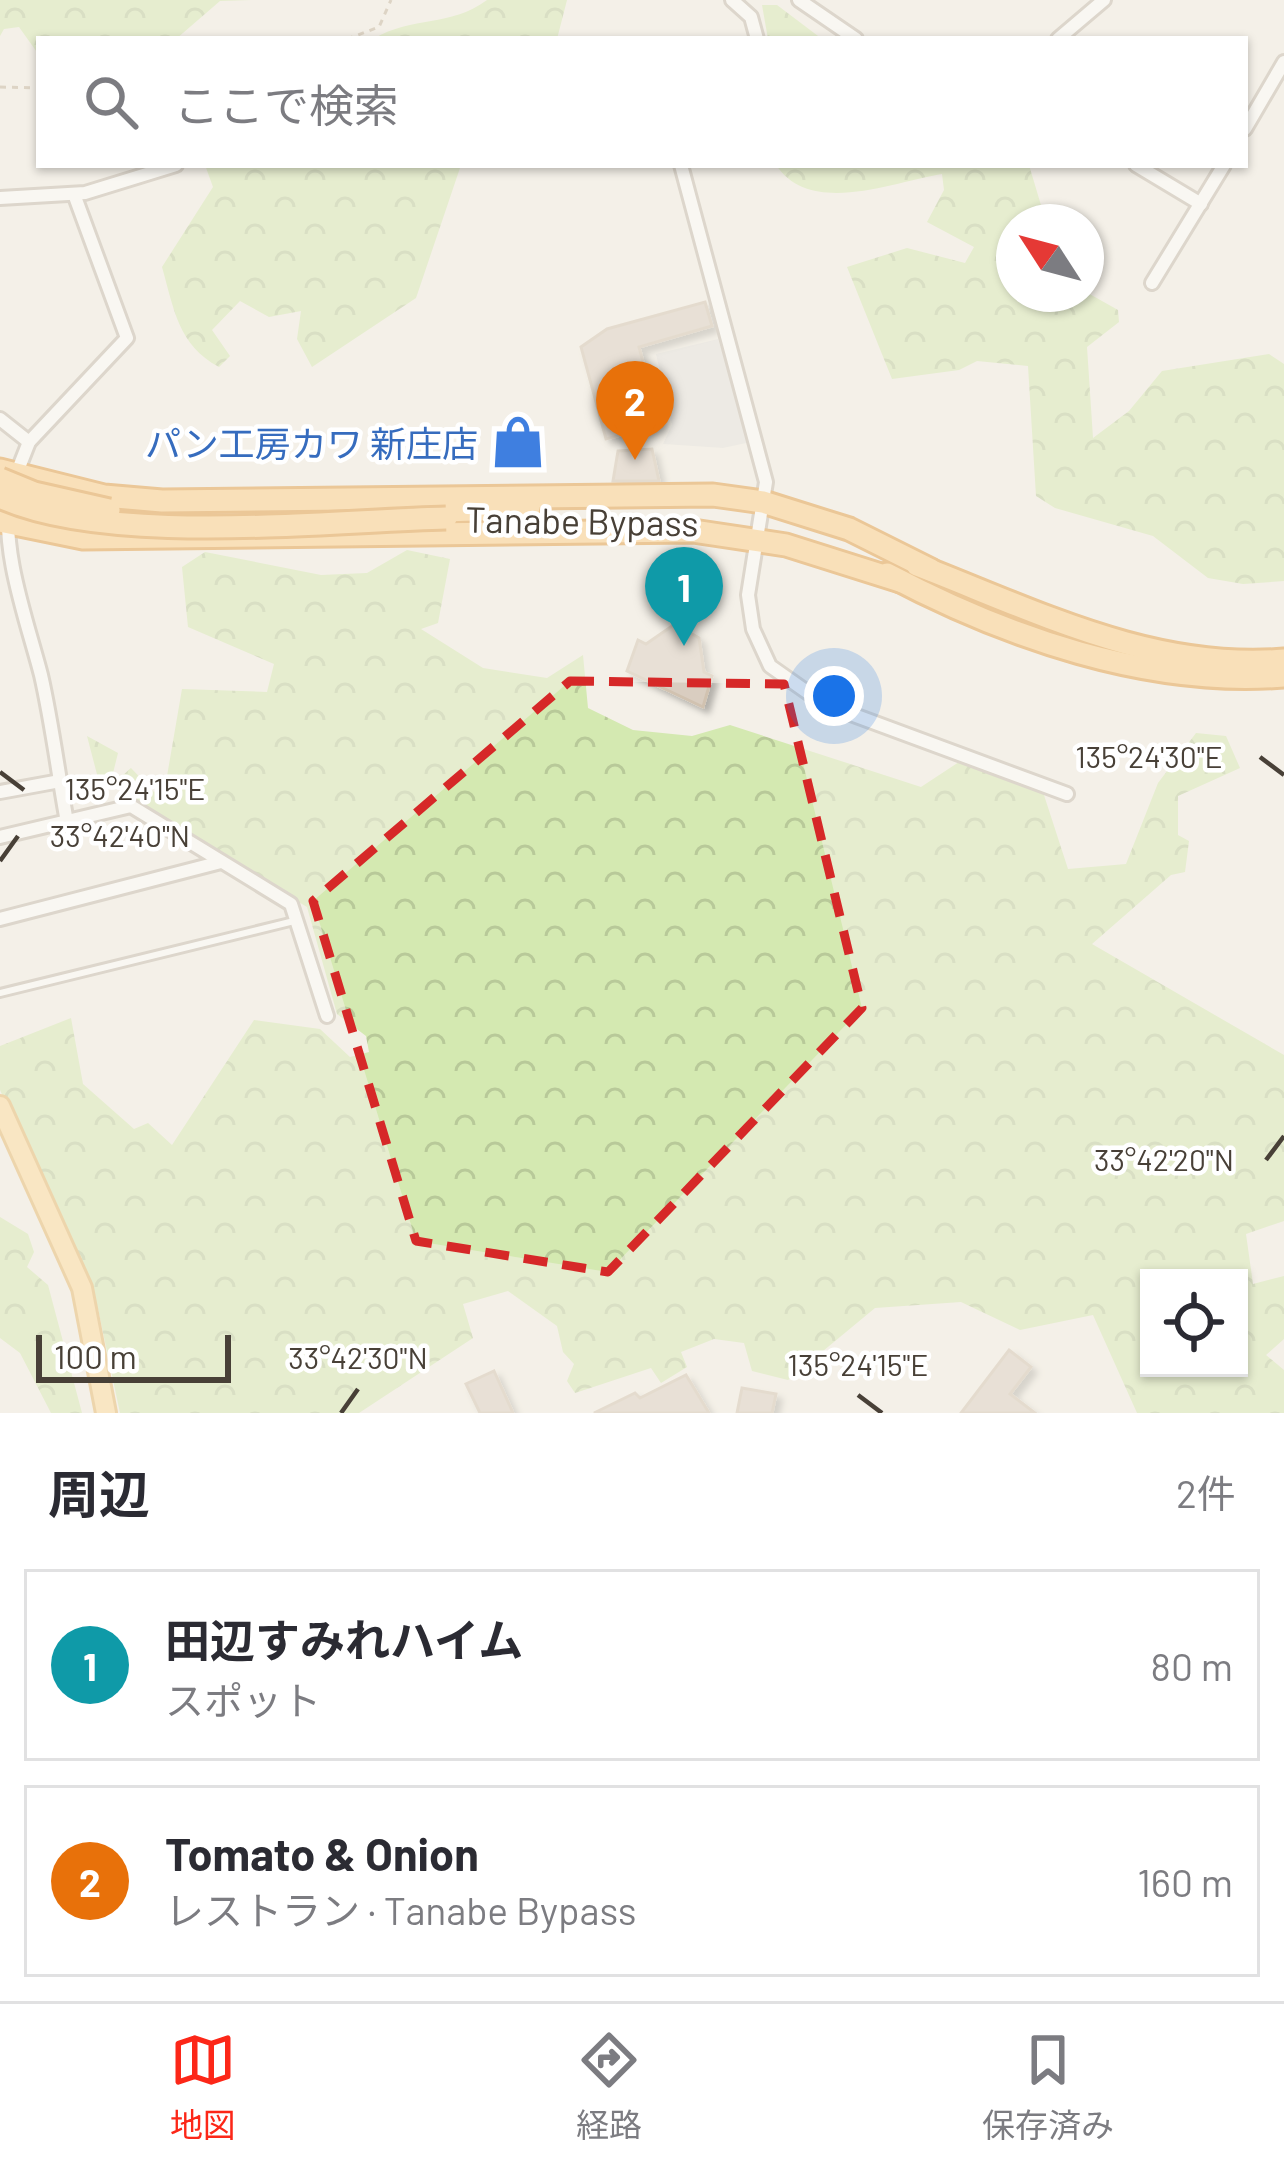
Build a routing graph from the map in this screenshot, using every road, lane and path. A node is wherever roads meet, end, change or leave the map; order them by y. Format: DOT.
graph roads {
  1 [pos="391,0"];
  2 [pos="732,0"];
  3 [pos="800,0"];
  4 [pos="1104,0"];
  5 [pos="355,36"];
  6 [pos="756,36"];
  7 [pos="852,36"];
  8 [pos="1062,36"];
  9 [pos="1284,62"];
  10 [pos="0,87"];
  11 [pos="36,88"];
  12 [pos="1248,123"];
  13 [pos="165,168"];
  14 [pos="681,168"];
  15 [pos="1141,168"];
  16 [pos="1222,168"];
  17 [pos="74,194"];
  18 [pos="0,198"];
  19 [pos="1201,204"];
  20 [pos="1152,283"];
  21 [pos="0,419"];
  22 [pos="29,442"];
  23 [pos="5,474"];
  24 [pos="0,496"];
  25 [pos="445,514"];
  26 [pos="2,521"];
  27 [pos="760,521"];
  28 [pos="1284,660"];
  29 [pos="1284,676"];
  30 [pos="60,782"];
  31 [pos="0,792"];
  32 [pos="1067,794"];
  33 [pos="68,822"];
  34 [pos="0,837"];
  35 [pos="221,862"];
  36 [pos="0,919"];
  37 [pos="297,920"];
  38 [pos="0,993"];
  39 [pos="327,1016"];
  40 [pos="0,1106"];
  41 [pos="106,1413"];
  1 -- 5 [label="path"];
  2 -- 6 [label="street"];
  3 -- 7 [label="street"];
  4 -- 8 [label="street"];
  9 -- 12 [label="street"];
  10 -- 11 [label="path"];
  13 -- 17 [label="street"];
  14 -- 27 [label="street"];
  15 -- 19 [label="street"];
  16 -- 19 [label="street"];
  17 -- 18 [label="street"];
  17 -- 22 [label="street"];
  19 -- 20 [label="street"];
  21 -- 22 [label="street"];
  22 -- 23 [label="street"];
  23 -- 25 [label="highway, Tanabe Bypass, bridge"];
  23 -- 26 [label="street"];
  23 -- 27 [label="highway"];
  24 -- 25 [label="highway, Tanabe Bypass, bridge"];
  25 -- 27 [label="highway, Tanabe Bypass"];
  26 -- 27 [label="highway"];
  26 -- 30 [label="street"];
  27 -- 28 [label="highway"];
  27 -- 29 [label="highway, Tanabe Bypass"];
  27 -- 32 [label="street"];
  30 -- 31 [label="street"];
  30 -- 33 [label="street"];
  33 -- 34 [label="street"];
  33 -- 35 [label="street"];
  35 -- 36 [label="street"];
  35 -- 37 [label="street"];
  37 -- 38 [label="lane"];
  37 -- 39 [label="street"];
  40 -- 41 [label="main road"];
}
